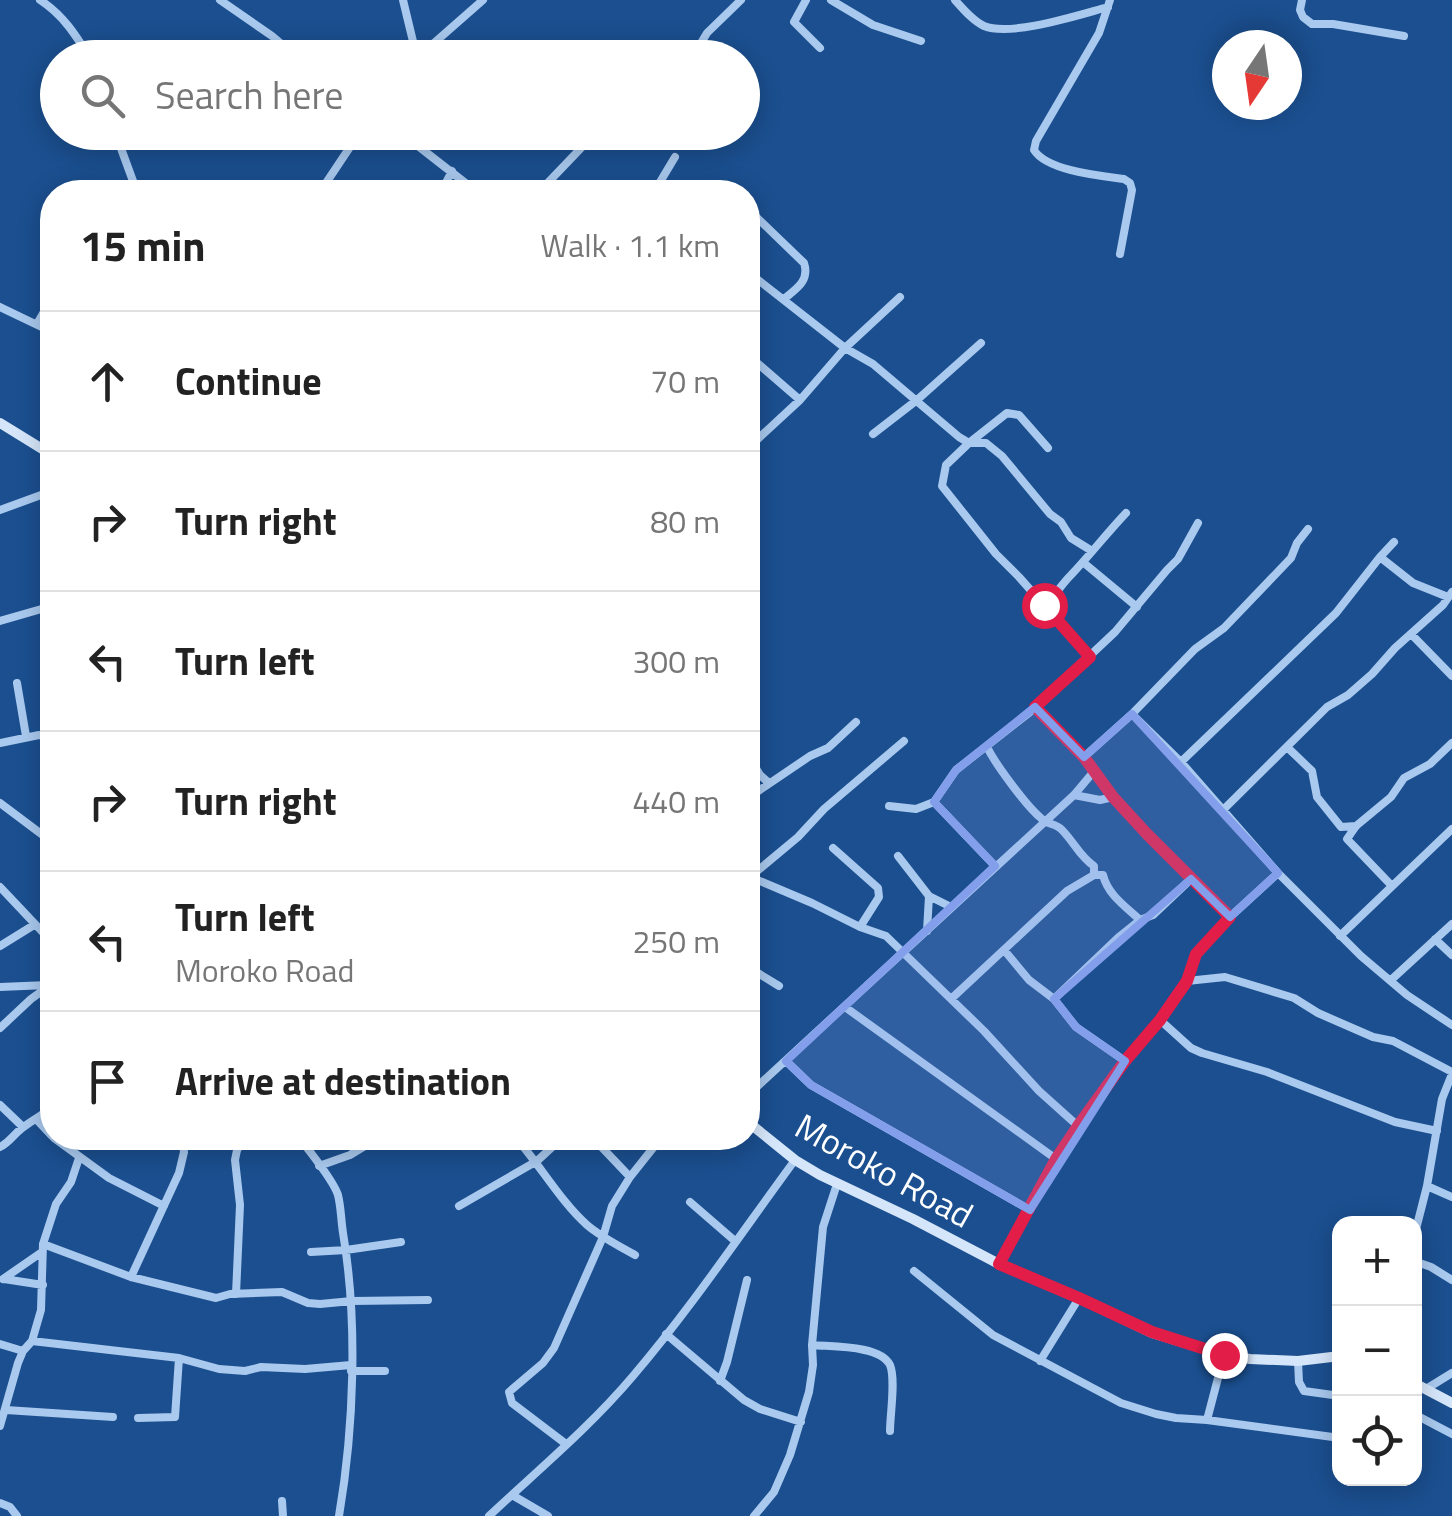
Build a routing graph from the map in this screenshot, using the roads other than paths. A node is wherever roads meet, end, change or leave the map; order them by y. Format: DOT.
graph roads {
  1 [pos="40,0"];
  2 [pos="403,0"];
  3 [pos="484,0"];
  4 [pos="742,0"];
  5 [pos="806,0"];
  6 [pos="830,0"];
  7 [pos="955,0"];
  8 [pos="1302,0"];
  9 [pos="222,1"];
  10 [pos="1109,4"];
  11 [pos="1404,36"];
  12 [pos="79,40"];
  13 [pos="277,40"];
  14 [pos="413,40"];
  15 [pos="438,40"];
  16 [pos="703,40"];
  17 [pos="921,41"];
  18 [pos="820,48"];
  19 [pos="123,150"];
  20 [pos="348,150"];
  21 [pos="423,150"];
  22 [pos="579,150"];
  23 [pos="675,157"];
  24 [pos="452,172"];
  25 [pos="134,180"];
  26 [pos="328,180"];
  27 [pos="448,180"];
  28 [pos="462,180"];
  29 [pos="550,180"];
  30 [pos="661,180"];
  31 [pos="760,221"];
  32 [pos="1120,254"];
  33 [pos="760,281"];
  34 [pos="900,297"];
  35 [pos="784,300"];
  36 [pos="0,307"];
  37 [pos="40,319"];
  38 [pos="37,324"];
  39 [pos="40,326"];
  40 [pos="980,343"];
  41 [pos="846,348"];
  42 [pos="760,365"];
  43 [pos="800,400"];
  44 [pos="918,400"];
  45 [pos="0,424"];
  46 [pos="873,434"];
  47 [pos="760,437"];
  48 [pos="969,442"];
  49 [pos="40,448"];
  50 [pos="1048,448"];
  51 [pos="40,495"];
  52 [pos="0,510"];
  53 [pos="1126,512"];
  54 [pos="1198,523"];
  55 [pos="1308,529"];
  56 [pos="1394,542"];
  57 [pos="1092,552"];
  58 [pos="1380,556"];
  59 [pos="1084,562"];
  60 [pos="1448,598"];
  61 [pos="1044,605"];
  62 [pos="1136,607"];
  63 [pos="40,609"];
  64 [pos="1452,610"];
  65 [pos="0,621"];
  66 [pos="1412,635"];
  67 [pos="1090,657"];
  68 [pos="1452,676"];
  69 [pos="17,682"];
  70 [pos="1035,707"];
  71 [pos="1132,714"];
  72 [pos="856,722"];
  73 [pos="40,735"];
  74 [pos="26,736"];
  75 [pos="904,741"];
  76 [pos="0,742"];
  77 [pos="1452,743"];
  78 [pos="987,748"];
  79 [pos="1286,748"];
  80 [pos="1084,757"];
  81 [pos="1180,762"];
  82 [pos="1095,770"];
  83 [pos="760,775"];
  84 [pos="770,782"];
  85 [pos="760,789"];
  86 [pos="1074,795"];
  87 [pos="1113,797"];
  88 [pos="934,802"];
  89 [pos="0,803"];
  90 [pos="889,806"];
  91 [pos="1224,810"];
  92 [pos="1044,822"];
  93 [pos="1356,826"];
  94 [pos="1452,829"];
  95 [pos="40,833"];
  96 [pos="833,848"];
  97 [pos="898,856"];
  98 [pos="995,866"];
  99 [pos="760,867"];
  100 [pos="1278,873"];
  101 [pos="1094,875"];
  102 [pos="1191,879"];
  103 [pos="760,881"];
  104 [pos="1392,886"];
  105 [pos="0,887"];
  106 [pos="929,896"];
  107 [pos="950,907"];
  108 [pos="1230,917"];
  109 [pos="1140,920"];
  110 [pos="1452,924"];
  111 [pos="34,925"];
  112 [pos="860,927"];
  113 [pos="927,930"];
  114 [pos="40,931"];
  115 [pos="1340,936"];
  116 [pos="1435,940"];
  117 [pos="0,946"];
  118 [pos="1004,950"];
  119 [pos="904,952"];
  120 [pos="1452,955"];
  121 [pos="760,975"];
  122 [pos="1391,980"];
  123 [pos="1187,981"];
  124 [pos="40,985"];
  125 [pos="778,986"];
  126 [pos="0,987"];
  127 [pos="40,993"];
  128 [pos="951,999"];
  129 [pos="1054,999"];
  130 [pos="845,1007"];
  131 [pos="1160,1020"];
  132 [pos="1452,1025"];
  133 [pos="0,1028"];
  134 [pos="786,1061"];
  135 [pos="1125,1061"];
  136 [pos="1452,1073"];
  137 [pos="760,1084"];
  138 [pos="0,1105"];
  139 [pos="38,1120"];
  140 [pos="40,1122"];
  141 [pos="1078,1126"];
  142 [pos="23,1127"];
  143 [pos="1437,1131"];
  144 [pos="760,1132"];
  145 [pos="0,1147"];
  146 [pos="69,1150"];
  147 [pos="182,1150"];
  148 [pos="237,1150"];
  149 [pos="308,1150"];
  150 [pos="358,1150"];
  151 [pos="527,1150"];
  152 [pos="549,1150"];
  153 [pos="605,1150"];
  154 [pos="652,1150"];
  155 [pos="79,1158"];
  156 [pos="1056,1159"];
  157 [pos="795,1160"];
  158 [pos="537,1161"];
  159 [pos="319,1166"];
  160 [pos="630,1177"];
  161 [pos="837,1184"];
  162 [pos="1426,1186"];
  163 [pos="1452,1197"];
  164 [pos="690,1202"];
  165 [pos="164,1206"];
  166 [pos="459,1206"];
  167 [pos="1030,1210"];
  168 [pos="1419,1216"];
  169 [pos="604,1237"];
  170 [pos="735,1241"];
  171 [pos="400,1242"];
  172 [pos="42,1248"];
  173 [pos="346,1250"];
  174 [pos="312,1252"];
  175 [pos="635,1256"];
  176 [pos="999,1264"];
  177 [pos="1422,1264"];
  178 [pos="914,1270"];
  179 [pos="131,1277"];
  180 [pos="2,1279"];
  181 [pos="748,1280"];
  182 [pos="1452,1280"];
  183 [pos="43,1285"];
  184 [pos="236,1294"];
  185 [pos="1079,1298"];
  186 [pos="428,1300"];
  187 [pos="352,1301"];
  188 [pos="666,1334"];
  189 [pos="32,1341"];
  190 [pos="0,1344"];
  191 [pos="812,1346"];
  192 [pos="23,1351"];
  193 [pos="1224,1355"];
  194 [pos="1332,1357"];
  195 [pos="180,1358"];
  196 [pos="1040,1361"];
  197 [pos="1298,1361"];
  198 [pos="351,1368"];
  199 [pos="385,1372"];
  200 [pos="1452,1373"];
  201 [pos="720,1381"];
  202 [pos="1422,1387"];
  203 [pos="1426,1389"];
  204 [pos="1332,1395"];
  205 [pos="1452,1403"];
  206 [pos="6,1410"];
  207 [pos="113,1418"];
  208 [pos="138,1418"];
  209 [pos="1422,1418"];
  210 [pos="1207,1420"];
  211 [pos="801,1422"];
  212 [pos="0,1426"];
  213 [pos="890,1431"];
  214 [pos="1452,1434"];
  215 [pos="1332,1437"];
  216 [pos="566,1444"];
  217 [pos="512,1495"];
  218 [pos="282,1501"];
  219 [pos="0,1503"];
  220 [pos="17,1516"];
  221 [pos="283,1516"];
  222 [pos="339,1516"];
  223 [pos="489,1516"];
  224 [pos="548,1516"];
  225 [pos="754,1516"];
  1 -- 12 [label="street"];
  2 -- 14 [label="street"];
  3 -- 15 [label="street"];
  4 -- 16 [label="street"];
  5 -- 18 [label="street"];
  6 -- 17 [label="street"];
  7 -- 10 [label="street"];
  8 -- 11 [label="street"];
  9 -- 13 [label="street"];
  10 -- 32 [label="street"];
  19 -- 25 [label="street"];
  20 -- 26 [label="street"];
  21 -- 24 [label="street"];
  22 -- 29 [label="street"];
  23 -- 30 [label="street"];
  24 -- 27 [label="street"];
  24 -- 28 [label="street"];
  31 -- 35 [label="street"];
  33 -- 35 [label="street"];
  34 -- 41 [label="street"];
  35 -- 41 [label="street"];
  36 -- 38 [label="street"];
  37 -- 38 [label="street"];
  38 -- 39 [label="street"];
  40 -- 44 [label="street"];
  41 -- 43 [label="street"];
  41 -- 44 [label="street"];
  42 -- 43 [label="street"];
  43 -- 47 [label="street"];
  44 -- 46 [label="street"];
  44 -- 48 [label="street"];
  45 -- 49 [label="street"];
  48 -- 50 [label="street"];
  48 -- 57 [label="street"];
  48 -- 61 [label="street"];
  51 -- 52 [label="street"];
  53 -- 57 [label="street"];
  54 -- 62 [label="street"];
  55 -- 71 [label="street"];
  56 -- 58 [label="street"];
  57 -- 59 [label="street"];
  58 -- 60 [label="street"];
  58 -- 81 [label="street"];
  59 -- 61 [label="street"];
  59 -- 62 [label="street"];
  60 -- 64 [label="street"];
  60 -- 66 [label="street"];
  61 -- 67 [label="street"];
  62 -- 67 [label="street"];
  63 -- 65 [label="street"];
  66 -- 68 [label="street"];
  66 -- 79 [label="street"];
  67 -- 70 [label="street"];
  69 -- 74 [label="street"];
  70 -- 78 [label="street"];
  70 -- 80 [label="street"];
  71 -- 80 [label="street"];
  71 -- 81 [label="street"];
  72 -- 84 [label="street"];
  73 -- 74 [label="street"];
  74 -- 76 [label="street"];
  75 -- 99 [label="street"];
  77 -- 93 [label="street"];
  78 -- 88 [label="street"];
  78 -- 92 [label="street"];
  79 -- 91 [label="street"];
  79 -- 93 [label="street"];
  80 -- 82 [label="street"];
  81 -- 91 [label="street"];
  82 -- 86 [label="street"];
  82 -- 87 [label="street"];
  83 -- 84 [label="street"];
  84 -- 85 [label="street"];
  86 -- 87 [label="street"];
  86 -- 92 [label="street"];
  87 -- 102 [label="street"];
  88 -- 90 [label="street"];
  88 -- 98 [label="street"];
  89 -- 95 [label="street"];
  91 -- 100 [label="street"];
  92 -- 98 [label="street"];
  92 -- 101 [label="street"];
  93 -- 104 [label="street"];
  94 -- 104 [label="street"];
  96 -- 112 [label="street"];
  97 -- 106 [label="street"];
  98 -- 107 [label="street"];
  100 -- 108 [label="street"];
  100 -- 115 [label="street"];
  101 -- 109 [label="street"];
  101 -- 118 [label="street"];
  102 -- 108 [label="street"];
  102 -- 109 [label="street"];
  103 -- 112 [label="street"];
  104 -- 115 [label="street"];
  105 -- 111 [label="street"];
  106 -- 107 [label="street"];
  106 -- 113 [label="street"];
  107 -- 113 [label="street"];
  108 -- 123 [label="street"];
  109 -- 129 [label="street"];
  110 -- 116 [label="street"];
  111 -- 114 [label="street"];
  111 -- 117 [label="street"];
  112 -- 119 [label="street"];
  113 -- 119 [label="street"];
  115 -- 122 [label="street"];
  116 -- 120 [label="street"];
  116 -- 122 [label="street"];
  118 -- 128 [label="street"];
  118 -- 129 [label="street"];
  119 -- 128 [label="street"];
  119 -- 130 [label="street"];
  121 -- 125 [label="street"];
  122 -- 132 [label="street"];
  123 -- 131 [label="street"];
  123 -- 136 [label="street"];
  124 -- 126 [label="street"];
  127 -- 133 [label="street"];
  128 -- 141 [label="street"];
  129 -- 135 [label="street"];
  130 -- 134 [label="street"];
  130 -- 156 [label="street"];
  131 -- 135 [label="street"];
  131 -- 143 [label="street"];
  134 -- 137 [label="street"];
  134 -- 167 [label="street"];
  135 -- 141 [label="street"];
  136 -- 143 [label="street"];
  138 -- 142 [label="street"];
  139 -- 140 [label="street"];
  139 -- 142 [label="street"];
  141 -- 156 [label="street"];
  142 -- 145 [label="street"];
  143 -- 162 [label="street"];
  144 -- 157 [label="street, Moroko Road"];
  146 -- 155 [label="street"];
  147 -- 165 [label="street"];
  148 -- 184 [label="street"];
  149 -- 159 [label="street"];
  150 -- 159 [label="street"];
  151 -- 158 [label="street"];
  152 -- 158 [label="street"];
  153 -- 160 [label="street"];
  154 -- 160 [label="street"];
  155 -- 165 [label="street"];
  155 -- 172 [label="street"];
  156 -- 167 [label="street"];
  157 -- 161 [label="street, Moroko Road"];
  157 -- 170 [label="street"];
  158 -- 166 [label="street"];
  158 -- 169 [label="street"];
  159 -- 173 [label="street"];
  160 -- 169 [label="street"];
  161 -- 176 [label="street, Moroko Road"];
  161 -- 191 [label="street"];
  162 -- 163 [label="street"];
  162 -- 168 [label="street"];
  164 -- 170 [label="street"];
  165 -- 179 [label="street"];
  167 -- 176 [label="street"];
  169 -- 175 [label="street"];
  169 -- 216 [label="street"];
  170 -- 188 [label="street"];
  171 -- 173 [label="street"];
  172 -- 179 [label="street"];
  172 -- 180 [label="street"];
  172 -- 183 [label="street"];
  173 -- 174 [label="street"];
  173 -- 187 [label="street"];
  176 -- 185 [label="street, Moroko Road"];
  177 -- 182 [label="street"];
  178 -- 196 [label="street"];
  179 -- 184 [label="street"];
  180 -- 183 [label="street"];
  181 -- 201 [label="street"];
  183 -- 189 [label="street"];
  184 -- 187 [label="street"];
  185 -- 193 [label="street, Moroko Road"];
  185 -- 196 [label="street"];
  186 -- 187 [label="street"];
  187 -- 198 [label="street"];
  188 -- 201 [label="street"];
  188 -- 216 [label="street"];
  189 -- 192 [label="street"];
  189 -- 195 [label="street"];
  190 -- 192 [label="street"];
  191 -- 211 [label="street"];
  191 -- 213 [label="street"];
  192 -- 206 [label="street"];
  193 -- 197 [label="street, Moroko Road"];
  193 -- 210 [label="street"];
  194 -- 197 [label="street, Moroko Road"];
  195 -- 198 [label="street"];
  195 -- 208 [label="street"];
  196 -- 210 [label="street"];
  197 -- 204 [label="street"];
  198 -- 199 [label="street"];
  198 -- 222 [label="street"];
  200 -- 203 [label="street"];
  201 -- 211 [label="street"];
  202 -- 203 [label="street"];
  203 -- 205 [label="street"];
  206 -- 207 [label="street"];
  206 -- 212 [label="street"];
  209 -- 214 [label="street"];
  210 -- 215 [label="street"];
  211 -- 225 [label="street"];
  216 -- 217 [label="street"];
  217 -- 223 [label="street"];
  217 -- 224 [label="street"];
  218 -- 221 [label="street"];
  219 -- 220 [label="street"];
}
